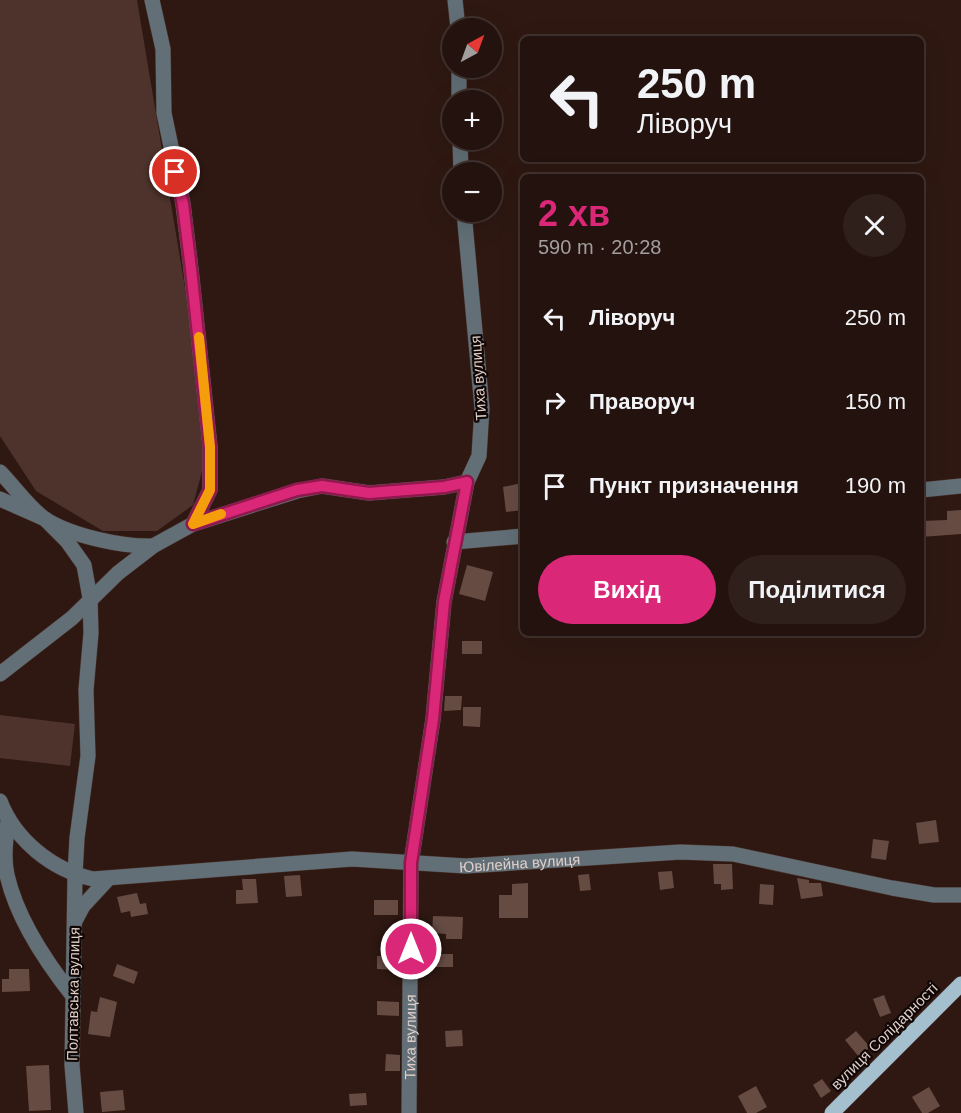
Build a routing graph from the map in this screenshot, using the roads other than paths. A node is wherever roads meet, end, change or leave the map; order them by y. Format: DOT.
graph roads {
  1 [pos="152,0"];
  2 [pos="455,0"];
  3 [pos="457,18"];
  4 [pos="465,222"];
  5 [pos="0,472"];
  6 [pos="467,482"];
  7 [pos="961,486"];
  8 [pos="924,490"];
  9 [pos="0,499"];
  10 [pos="45,519"];
  11 [pos="193,524"];
  12 [pos="520,536"];
  13 [pos="454,542"];
  14 [pos="153,546"];
  15 [pos="90,598"];
  16 [pos="0,675"];
  17 [pos="0,801"];
  18 [pos="8,820"];
  19 [pos="30,847"];
  20 [pos="6,855"];
  21 [pos="411,863"];
  22 [pos="75,875"];
  23 [pos="108,879"];
  24 [pos="961,895"];
  25 [pos="74,922"];
  26 [pos="961,984"];
  27 [pos="73,996"];
  28 [pos="76,1113"];
  29 [pos="410,1113"];
  30 [pos="832,1113"];
  1 -- 11 [label="street"];
  2 -- 3 [label="street"];
  4 -- 6 [label="street, Тиха вулиця"];
  5 -- 10 [label="street, Полтавська вулиця"];
  6 -- 11 [label="street"];
  6 -- 13 [label="street, Тиха вулиця"];
  7 -- 8 [label="street"];
  9 -- 10 [label="street"];
  10 -- 14 [label="street"];
  10 -- 15 [label="street, Полтавська вулиця"];
  11 -- 14 [label="street"];
  12 -- 13 [label="street"];
  13 -- 21 [label="street, Тиха вулиця"];
  14 -- 15 [label="street"];
  15 -- 16 [label="street"];
  15 -- 22 [label="street, Полтавська вулиця"];
  17 -- 18 [label="street"];
  18 -- 19 [label="street"];
  18 -- 20 [label="street"];
  19 -- 20 [label="street"];
  19 -- 22 [label="street"];
  20 -- 27 [label="street"];
  21 -- 23 [label="street, Ювілейна вулиця"];
  21 -- 24 [label="street, Ювілейна вулиця"];
  21 -- 29 [label="street, Тиха вулиця"];
  22 -- 23 [label="street, Ювілейна вулиця"];
  22 -- 25 [label="street, Полтавська вулиця"];
  23 -- 25 [label="street"];
  25 -- 27 [label="street, Полтавська вулиця"];
  26 -- 30 [label="main road, вулиця Солідарності"];
  27 -- 28 [label="street, Полтавська вулиця"];
}
